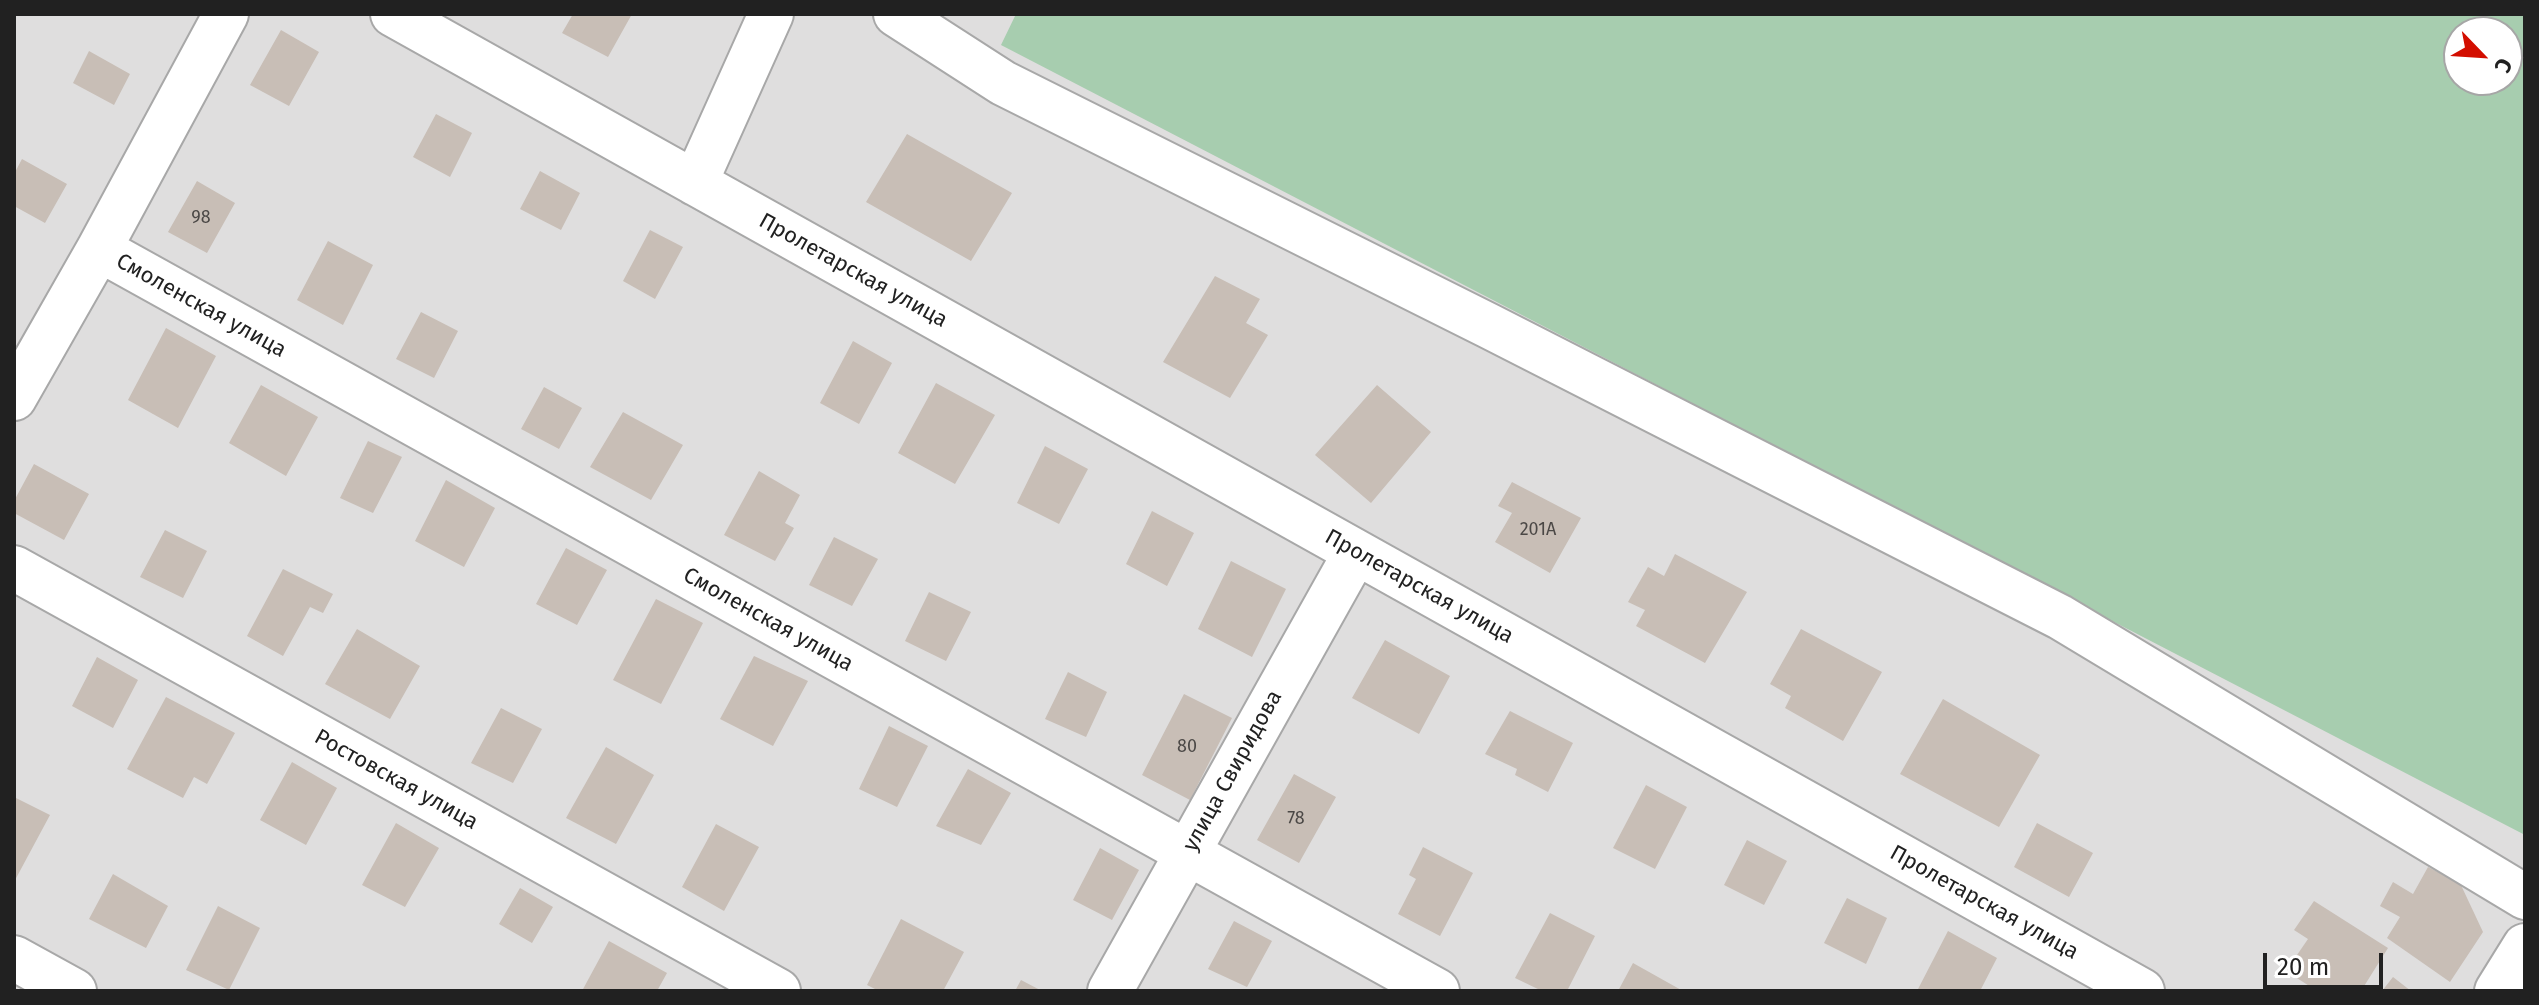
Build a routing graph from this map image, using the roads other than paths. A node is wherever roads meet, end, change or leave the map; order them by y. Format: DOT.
graph roads {
  1 [pos="226,14"];
  2 [pos="393,14"];
  3 [pos="771,14"];
  4 [pos="896,14"];
  5 [pos="695,183"];
  6 [pos="99,249"];
  7 [pos="14,398"];
  8 [pos="1356,552"];
  9 [pos="14,568"];
  10 [pos="1187,853"];
  11 [pos="2525,897"];
  12 [pos="2525,946"];
  13 [pos="14,958"];
  14 [pos="74,991"];
  15 [pos="778,991"];
  16 [pos="1110,991"];
  17 [pos="1437,991"];
  18 [pos="2142,991"];
  19 [pos="2497,991"];
  1 -- 6 [label="street"];
  2 -- 5 [label="street, Пролетарская улица"];
  3 -- 5 [label="street"];
  4 -- 11 [label="street"];
  5 -- 8 [label="street, Пролетарская улица"];
  6 -- 7 [label="street"];
  6 -- 10 [label="street, Смоленская улица"];
  8 -- 10 [label="street, улица Свиридова"];
  8 -- 18 [label="street, Пролетарская улица"];
  9 -- 15 [label="street, Ростовская улица"];
  10 -- 16 [label="street, улица Свиридова"];
  10 -- 17 [label="street, Смоленская улица"];
  12 -- 19 [label="street"];
  13 -- 14 [label="street"];
}
